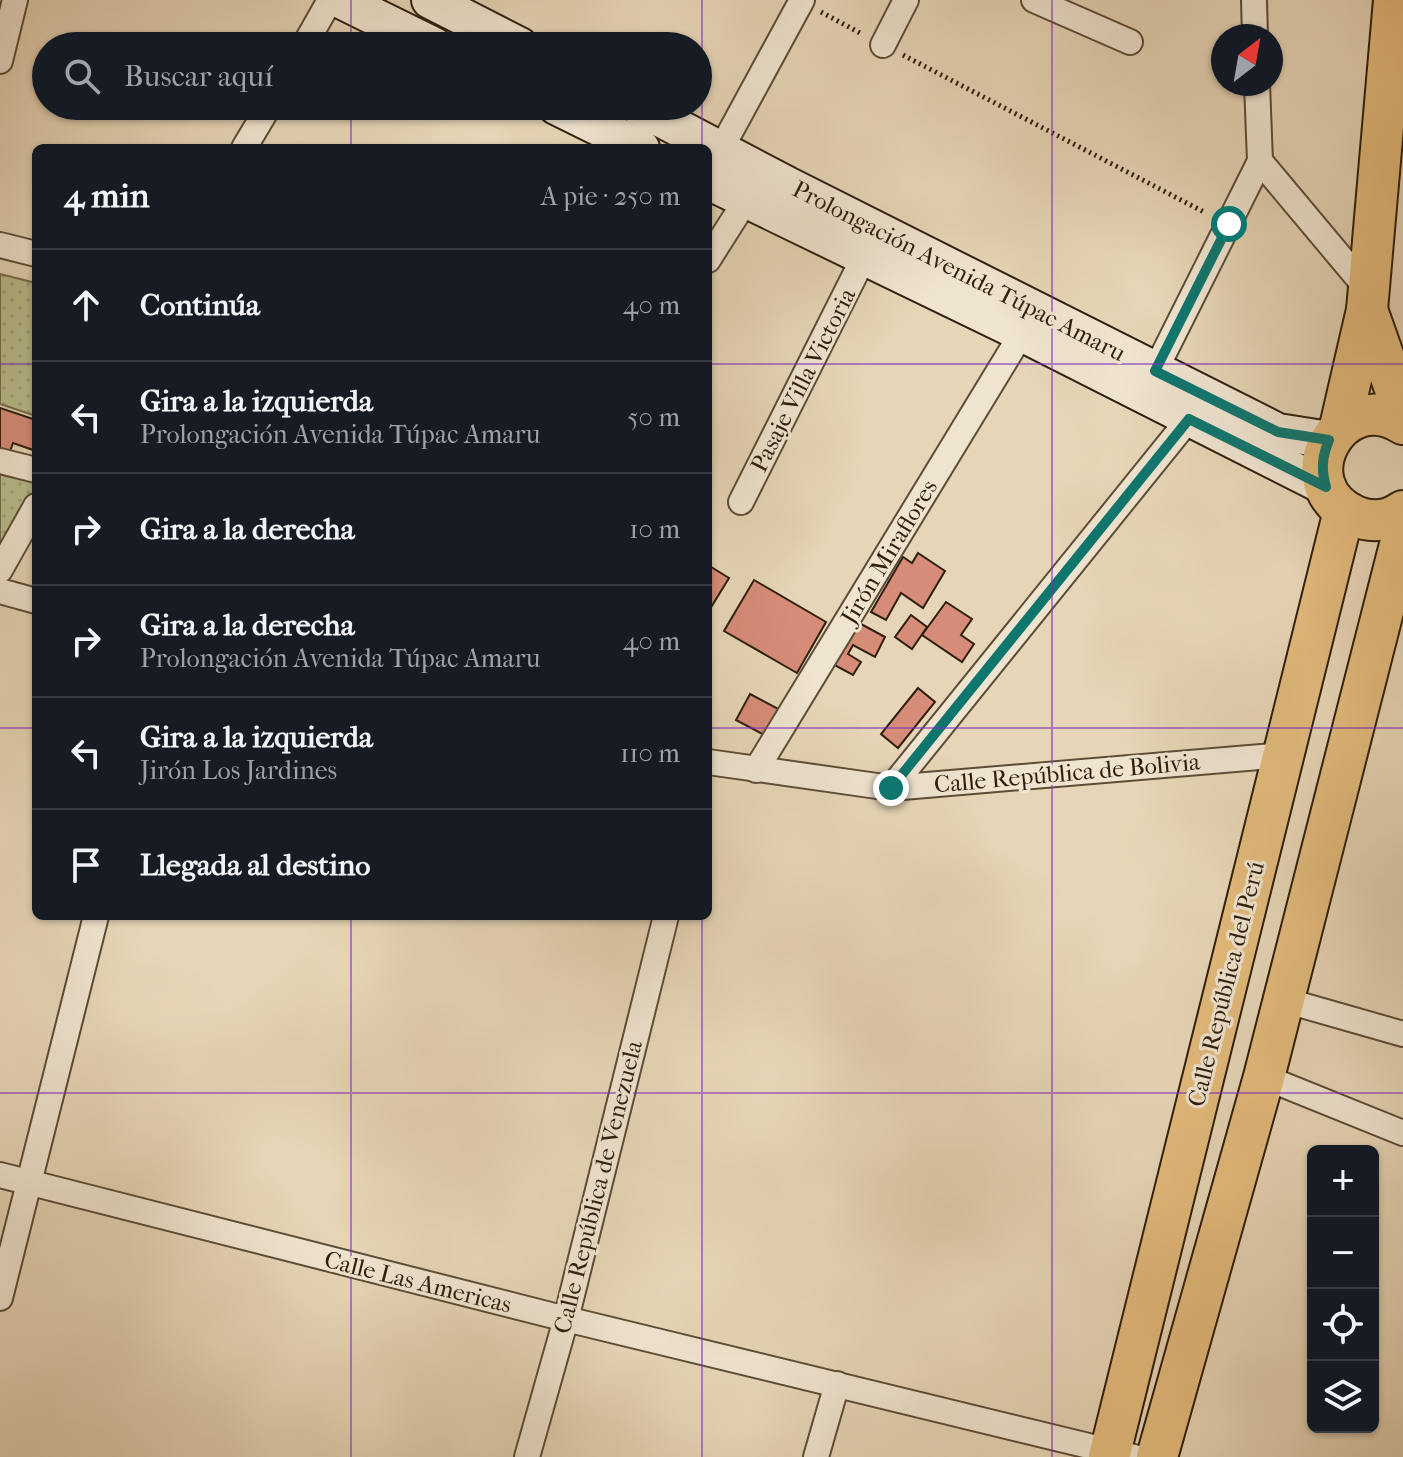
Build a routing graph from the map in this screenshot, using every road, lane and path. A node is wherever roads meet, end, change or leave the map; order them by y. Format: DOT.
graph roads {
  1 [pos="15,0"];
  2 [pos="330,0"];
  3 [pos="341,0"];
  4 [pos="430,0"];
  5 [pos="906,0"];
  6 [pos="1034,0"];
  7 [pos="1254,0"];
  8 [pos="1394,0"];
  9 [pos="802,1"];
  10 [pos="1255,24"];
  11 [pos="312,32"];
  12 [pos="406,32"];
  13 [pos="493,32"];
  14 [pos="1130,42"];
  15 [pos="883,45"];
  16 [pos="0,61"];
  17 [pos="1257,96"];
  18 [pos="261,120"];
  19 [pos="584,120"];
  20 [pos="656,120"];
  21 [pos="246,144"];
  22 [pos="633,144"];
  23 [pos="687,144"];
  24 [pos="1260,161"];
  25 [pos="715,165"];
  26 [pos="746,200"];
  27 [pos="1229,224"];
  28 [pos="0,245"];
  29 [pos="32,253"];
  30 [pos="712,254"];
  31 [pos="864,257"];
  32 [pos="1368,300"];
  33 [pos="1022,333"];
  34 [pos="1155,371"];
  35 [pos="1403,411"];
  36 [pos="1189,419"];
  37 [pos="1403,424"];
  38 [pos="1334,434"];
  39 [pos="0,461"];
  40 [pos="32,469"];
  41 [pos="1335,499"];
  42 [pos="741,502"];
  43 [pos="1403,511"];
  44 [pos="32,513"];
  45 [pos="1403,533"];
  46 [pos="0,570"];
  47 [pos="0,591"];
  48 [pos="32,600"];
  49 [pos="1283,755"];
  50 [pos="712,763"];
  51 [pos="756,770"];
  52 [pos="891,788"];
  53 [pos="95,920"];
  54 [pos="665,920"];
  55 [pos="1284,1000"];
  56 [pos="1403,1034"];
  57 [pos="1264,1077"];
  58 [pos="1403,1133"];
  59 [pos="0,1175"];
  60 [pos="30,1182"];
  61 [pos="0,1298"];
  62 [pos="566,1319"];
  63 [pos="837,1384"];
  64 [pos="1118,1455"];
  65 [pos="527,1457"];
  66 [pos="816,1457"];
  67 [pos="1157,1457"];
  1 -- 16 [label="street"];
  2 -- 11 [label="street"];
  3 -- 12 [label="main road"];
  4 -- 13 [label="main road"];
  5 -- 15 [label="street"];
  6 -- 14 [label="street"];
  7 -- 10 [label="street"];
  8 -- 32 [label="main road, Calle República del Perú"];
  9 -- 15 [label="path"];
  9 -- 25 [label="street"];
  15 -- 27 [label="path"];
  17 -- 24 [label="street"];
  18 -- 21 [label="street"];
  19 -- 22 [label="main road"];
  20 -- 23 [label="main road, Prolongación Avenida Túpac Amaru"];
  24 -- 27 [label="street"];
  24 -- 32 [label="street"];
  25 -- 26 [label="main road, Prolongación Avenida Túpac Amaru"];
  25 -- 34 [label="main road, Prolongación Avenida Túpac Amaru"];
  26 -- 30 [label="street"];
  26 -- 31 [label="main road, Prolongación Avenida Túpac Amaru"];
  27 -- 34 [label="street"];
  28 -- 29 [label="street"];
  31 -- 33 [label="main road, Prolongación Avenida Túpac Amaru"];
  31 -- 42 [label="street, Pasaje Villa Victoria"];
  32 -- 35 [label="main road"];
  32 -- 38 [label="main road, Calle República del Perú"];
  33 -- 36 [label="main road, Prolongación Avenida Túpac Amaru"];
  33 -- 51 [label="street, Jirón Miraflores"];
  34 -- 38 [label="main road, Prolongación Avenida Túpac Amaru"];
  36 -- 41 [label="main road, Prolongación Avenida Túpac Amaru"];
  36 -- 52 [label="street"];
  37 -- 38 [label="main road"];
  38 -- 41 [label="main road, Calle República del Perú"];
  39 -- 40 [label="street"];
  41 -- 43 [label="main road"];
  41 -- 49 [label="main road, Calle República del Perú"];
  44 -- 46 [label="street"];
  45 -- 55 [label="main road"];
  47 -- 48 [label="street"];
  49 -- 52 [label="street, Calle República de Bolivia"];
  49 -- 64 [label="main road, Calle República del Perú"];
  50 -- 51 [label="street, Calle República de Bolivia"];
  51 -- 52 [label="street, Calle República de Bolivia"];
  53 -- 60 [label="street"];
  54 -- 62 [label="street, Calle República de Venezuela"];
  55 -- 56 [label="street"];
  55 -- 57 [label="main road"];
  57 -- 58 [label="street"];
  57 -- 67 [label="main road"];
  59 -- 60 [label="street, Calle Las Americas"];
  60 -- 61 [label="street"];
  60 -- 62 [label="street, Calle Las Americas"];
  62 -- 63 [label="street, Calle Las Americas"];
  62 -- 65 [label="street, Calle República de Venezuela"];
  63 -- 64 [label="street, Calle Las Americas"];
  63 -- 66 [label="street"];
}
